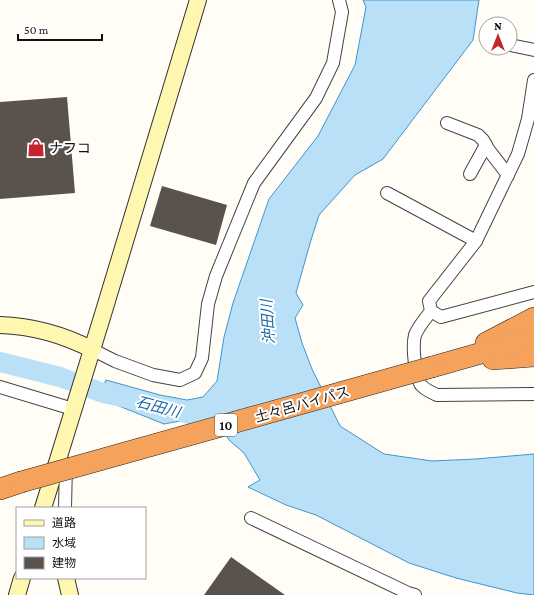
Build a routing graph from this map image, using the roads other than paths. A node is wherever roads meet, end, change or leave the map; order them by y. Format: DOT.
graph roads {
  1 [pos="198,0"];
  2 [pos="339,0"];
  3 [pos="518,47"];
  4 [pos="534,50"];
  5 [pos="534,80"];
  6 [pos="531,120"];
  7 [pos="447,123"];
  8 [pos="486,145"];
  9 [pos="470,174"];
  10 [pos="508,175"];
  11 [pos="387,193"];
  12 [pos="476,241"];
  13 [pos="534,292"];
  14 [pos="430,311"];
  15 [pos="534,318"];
  16 [pos="0,325"];
  17 [pos="534,338"];
  18 [pos="93,350"];
  19 [pos="534,356"];
  20 [pos="441,365"];
  21 [pos="0,387"];
  22 [pos="534,394"];
  23 [pos="74,405"];
  24 [pos="68,429"];
  25 [pos="0,489"];
  26 [pos="43,507"];
  27 [pos="65,507"];
  28 [pos="251,518"];
  29 [pos="22,579"];
  30 [pos="66,579"];
  31 [pos="409,594"];
  32 [pos="17,595"];
  33 [pos="70,595"];
  1 -- 18 [label="street"];
  2 -- 18 [label="street"];
  3 -- 4 [label="street"];
  5 -- 6 [label="street"];
  6 -- 10 [label="street"];
  7 -- 8 [label="street"];
  8 -- 9 [label="street"];
  8 -- 10 [label="street"];
  10 -- 12 [label="street"];
  11 -- 12 [label="street"];
  12 -- 14 [label="street"];
  13 -- 14 [label="street"];
  14 -- 22 [label="street"];
  15 -- 20 [label="highway"];
  16 -- 18 [label="street"];
  17 -- 20 [label="highway, 土々呂バイパス / 10"];
  18 -- 23 [label="street"];
  19 -- 20 [label="highway"];
  20 -- 25 [label="highway, 土々呂バイパス / 10, bridge"];
  21 -- 23 [label="street"];
  23 -- 24 [label="street"];
  24 -- 26 [label="street"];
  24 -- 27 [label="street"];
  28 -- 31 [label="street"];
  29 -- 32 [label="street"];
  30 -- 33 [label="street"];
}
